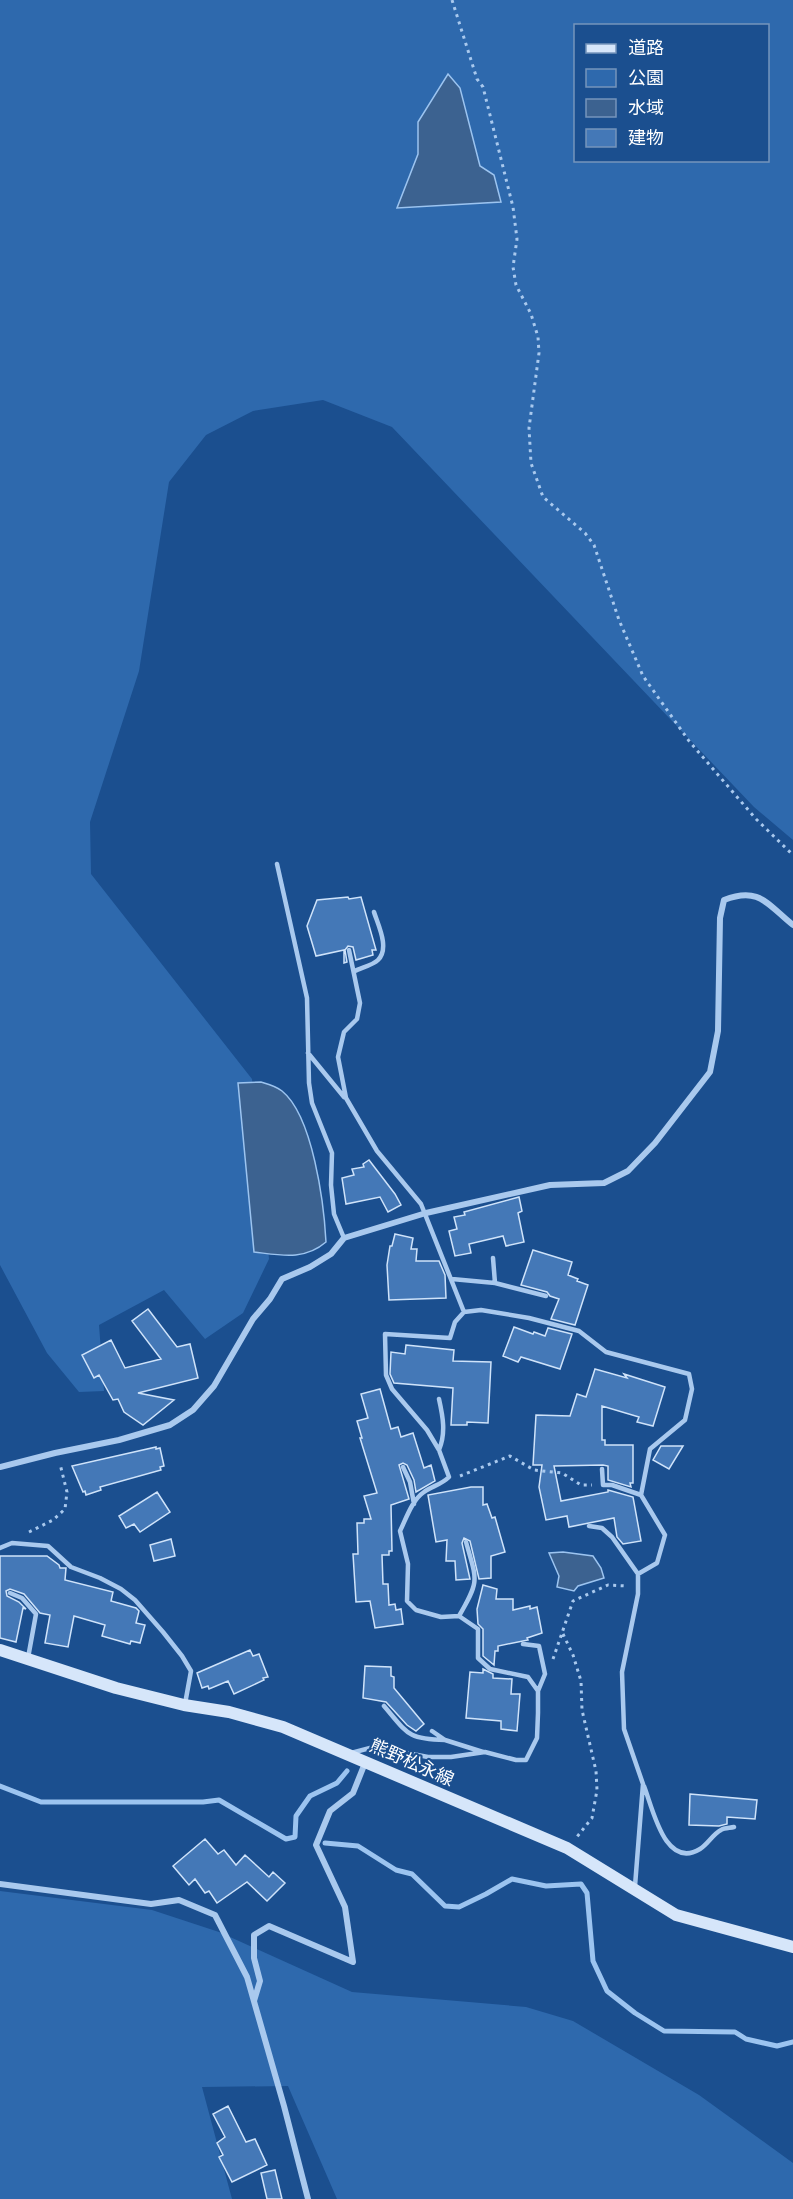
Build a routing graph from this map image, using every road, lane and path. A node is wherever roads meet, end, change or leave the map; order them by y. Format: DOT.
graph roads {
  1 [pos="452,0"];
  2 [pos="793,855"];
  3 [pos="277,864"];
  4 [pos="374,912"];
  5 [pos="793,925"];
  6 [pos="350,950"];
  7 [pos="355,971"];
  8 [pos="308,1053"];
  9 [pos="346,1098"];
  10 [pos="426,1213"];
  11 [pos="344,1238"];
  12 [pos="492,1258"];
  13 [pos="452,1279"];
  14 [pos="495,1283"];
  15 [pos="546,1296"];
  16 [pos="464,1312"];
  17 [pos="439,1399"];
  18 [pos="439,1450"];
  19 [pos="55,1453"];
  20 [pos="0,1467"];
  21 [pos="403,1467"];
  22 [pos="602,1469"];
  23 [pos="443,1483"];
  24 [pos="603,1485"];
  25 [pos="641,1495"];
  26 [pos="414,1504"];
  27 [pos="589,1526"];
  28 [pos="466,1542"];
  29 [pos="12,1543"];
  30 [pos="0,1548"];
  31 [pos="638,1574"];
  32 [pos="10,1593"];
  33 [pos="638,1594"];
  34 [pos="459,1616"];
  35 [pos="563,1634"];
  36 [pos="523,1644"];
  37 [pos="0,1650"];
  38 [pos="28,1658"];
  39 [pos="545,1674"];
  40 [pos="538,1692"];
  41 [pos="184,1705"];
  42 [pos="384,1706"];
  43 [pos="432,1731"];
  44 [pos="445,1740"];
  45 [pos="486,1752"];
  46 [pos="348,1753"];
  47 [pos="365,1763"];
  48 [pos="643,1784"];
  49 [pos="735,1827"];
  50 [pos="567,1848"];
  51 [pos="0,1884"];
  52 [pos="634,1889"];
  53 [pos="793,1947"];
  54 [pos="254,2001"];
  55 [pos="308,2199"];
  1 -- 2 [label="path"];
  3 -- 8 [label="lane"];
  4 -- 7 [label="lane"];
  5 -- 10 [label="street"];
  6 -- 7 [label="lane"];
  7 -- 9 [label="lane"];
  8 -- 9 [label="lane"];
  8 -- 11 [label="lane"];
  9 -- 10 [label="lane"];
  10 -- 11 [label="street"];
  10 -- 13 [label="lane"];
  11 -- 19 [label="street"];
  12 -- 14 [label="lane"];
  13 -- 14 [label="lane"];
  13 -- 16 [label="lane"];
  14 -- 15 [label="lane"];
  16 -- 18 [label="lane"];
  16 -- 25 [label="lane"];
  17 -- 18 [label="lane"];
  18 -- 23 [label="lane"];
  19 -- 20 [label="street"];
  19 -- 29 [label="path"];
  21 -- 26 [label="lane"];
  22 -- 24 [label="lane"];
  23 -- 24 [label="path"];
  23 -- 26 [label="lane"];
  24 -- 25 [label="lane"];
  25 -- 31 [label="lane"];
  26 -- 34 [label="lane"];
  27 -- 31 [label="lane"];
  28 -- 34 [label="lane"];
  29 -- 30 [label="lane"];
  29 -- 41 [label="lane"];
  31 -- 33 [label="lane"];
  32 -- 38 [label="lane"];
  33 -- 35 [label="path"];
  33 -- 48 [label="lane"];
  34 -- 40 [label="lane"];
  35 -- 39 [label="path"];
  35 -- 50 [label="path"];
  36 -- 39 [label="lane"];
  37 -- 38 [label="main road, 熊野松永線"];
  38 -- 41 [label="main road, 熊野松永線"];
  39 -- 40 [label="lane"];
  40 -- 45 [label="lane"];
  41 -- 46 [label="main road, 熊野松永線"];
  42 -- 44 [label="lane"];
  43 -- 44 [label="lane"];
  44 -- 45 [label="lane"];
  45 -- 46 [label="lane"];
  46 -- 47 [label="main road, 熊野松永線"];
  47 -- 50 [label="main road, 熊野松永線"];
  47 -- 54 [label="street"];
  48 -- 49 [label="lane"];
  48 -- 52 [label="lane"];
  50 -- 52 [label="main road, 熊野松永線"];
  51 -- 54 [label="street"];
  52 -- 53 [label="main road, 熊野松永線"];
  54 -- 55 [label="street"];
}
